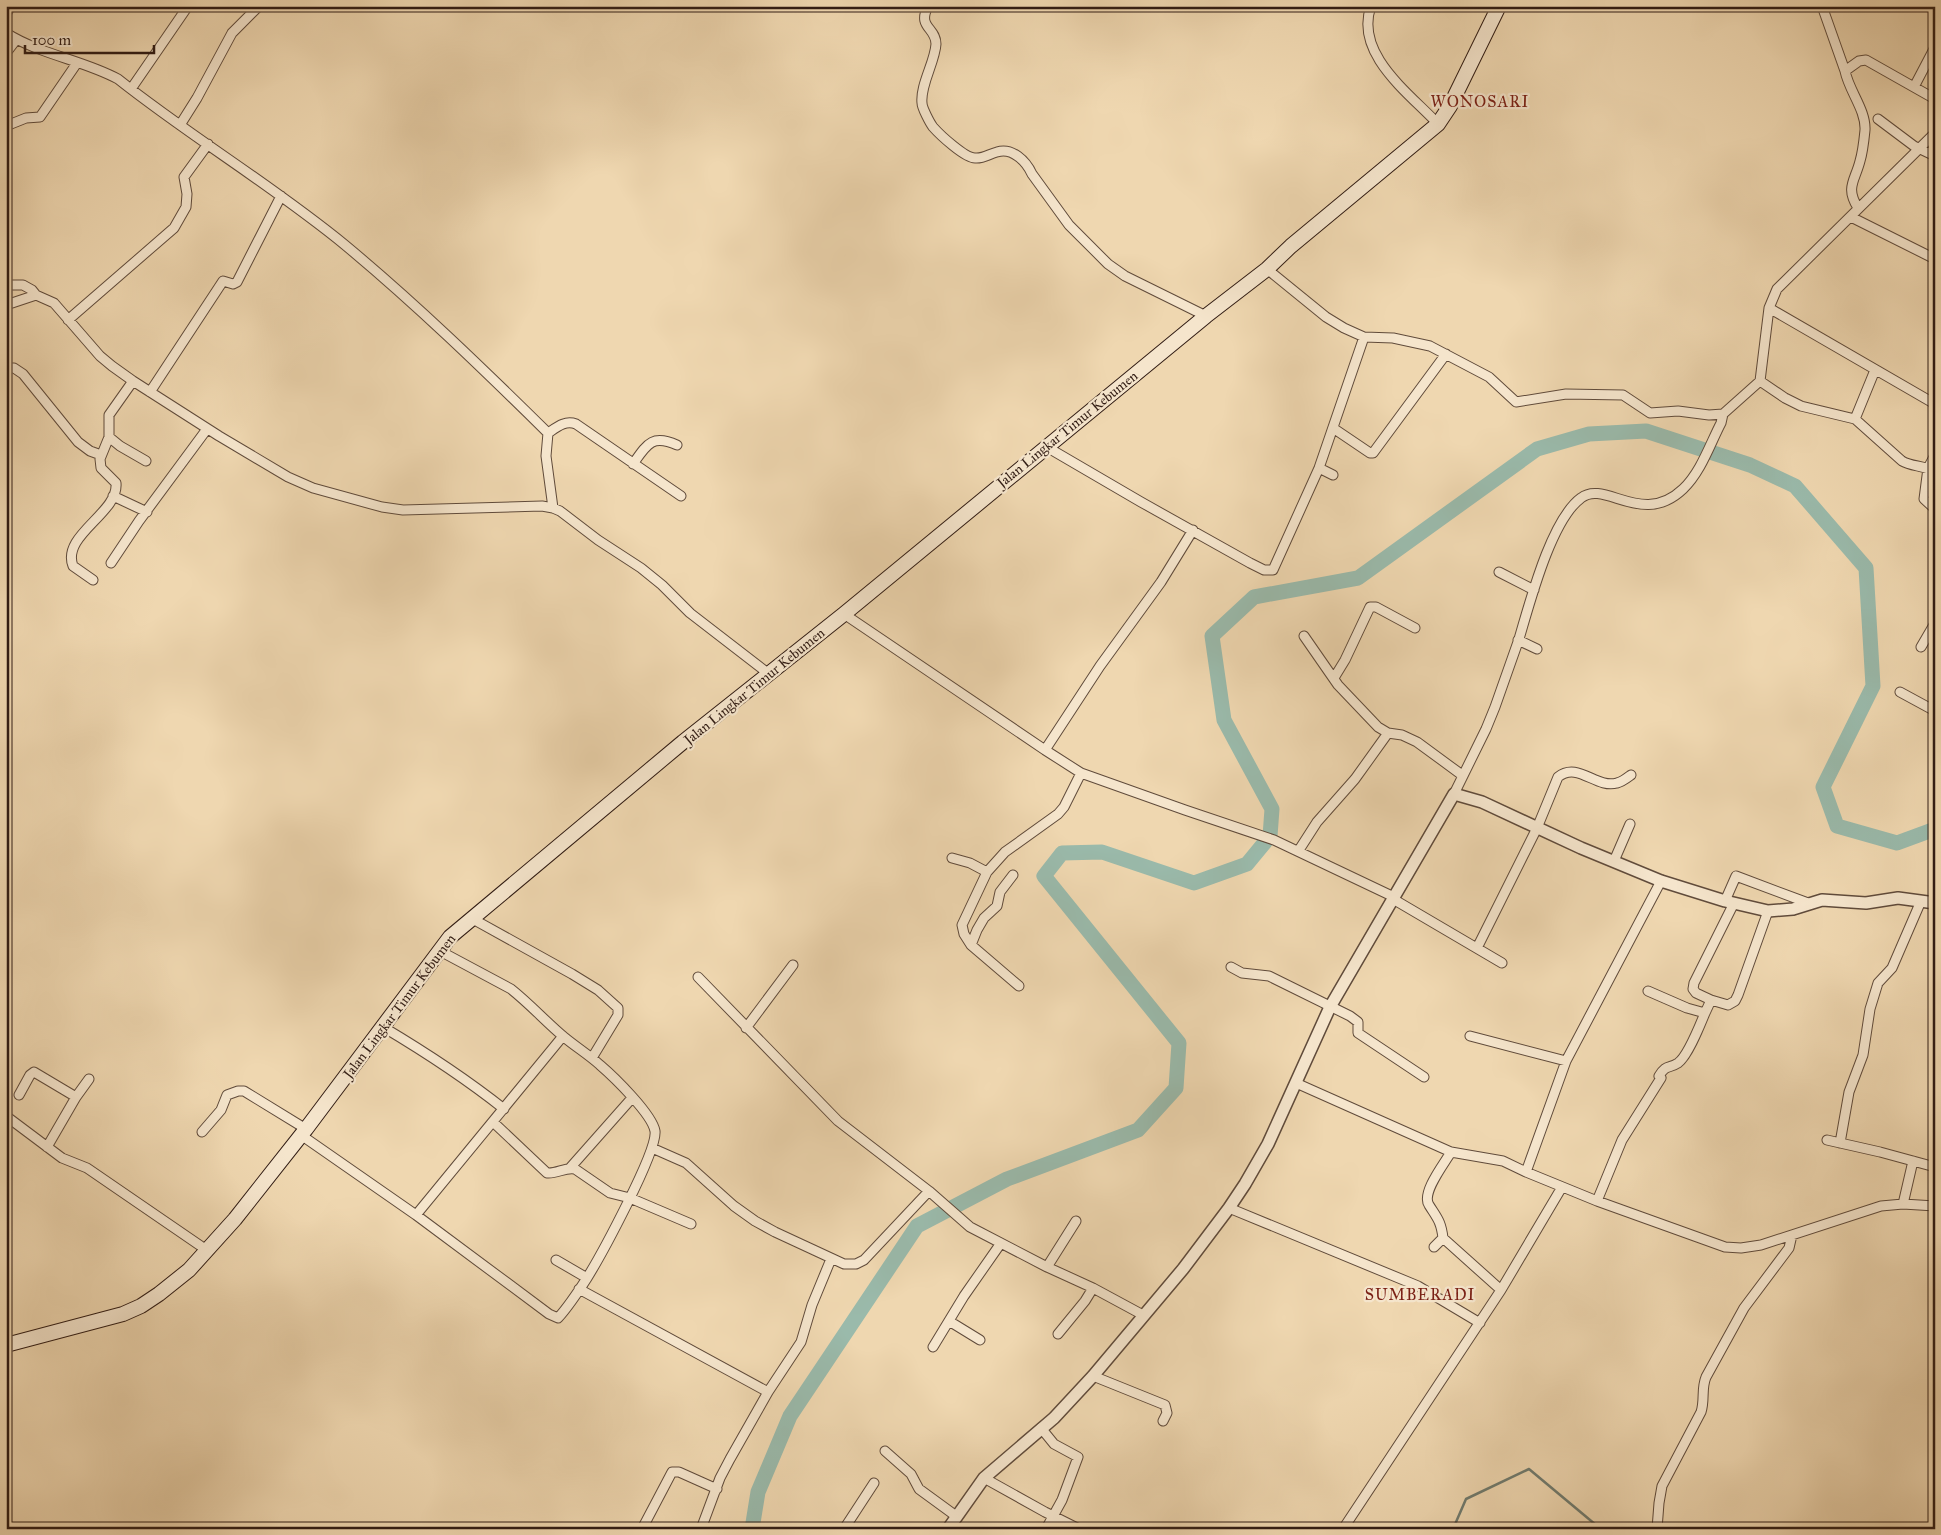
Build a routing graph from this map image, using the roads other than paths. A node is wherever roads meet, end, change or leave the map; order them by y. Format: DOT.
graph roads {
  1 [pos="11,6"];
  2 [pos="259,6"];
  3 [pos="928,6"];
  4 [pos="1371,6"];
  5 [pos="1499,6"];
  6 [pos="1822,6"];
  7 [pos="186,9"];
  8 [pos="6,14"];
  9 [pos="6,34"];
  10 [pos="16,40"];
  11 [pos="1935,47"];
  12 [pos="6,53"];
  13 [pos="77,63"];
  14 [pos="1845,71"];
  15 [pos="1914,88"];
  16 [pos="131,89"];
  17 [pos="1935,99"];
  18 [pos="1878,120"];
  19 [pos="1438,124"];
  20 [pos="180,125"];
  21 [pos="6,126"];
  22 [pos="1935,133"];
  23 [pos="208,144"];
  24 [pos="1914,145"];
  25 [pos="1935,156"];
  26 [pos="281,196"];
  27 [pos="1858,208"];
  28 [pos="1851,217"];
  29 [pos="1935,259"];
  30 [pos="1267,269"];
  31 [pos="6,284"];
  32 [pos="36,295"];
  33 [pos="6,305"];
  34 [pos="1769,308"];
  35 [pos="1206,316"];
  36 [pos="68,320"];
  37 [pos="1364,336"];
  38 [pos="1446,354"];
  39 [pos="6,368"];
  40 [pos="1875,370"];
  41 [pos="133,381"];
  42 [pos="1760,381"];
  43 [pos="150,392"];
  44 [pos="1935,404"];
  45 [pos="1722,418"];
  46 [pos="1855,419"];
  47 [pos="1333,428"];
  48 [pos="207,429"];
  49 [pos="548,433"];
  50 [pos="109,437"];
  51 [pos="676,445"];
  52 [pos="1045,446"];
  53 [pos="101,455"];
  54 [pos="1935,455"];
  55 [pos="146,460"];
  56 [pos="633,464"];
  57 [pos="1320,468"];
  58 [pos="1931,470"];
  59 [pos="1332,475"];
  60 [pos="113,496"];
  61 [pos="681,496"];
  62 [pos="553,508"];
  63 [pos="1935,508"];
  64 [pos="147,512"];
  65 [pos="1193,530"];
  66 [pos="111,563"];
  67 [pos="1499,572"];
  68 [pos="93,580"];
  69 [pos="1534,590"];
  70 [pos="844,614"];
  71 [pos="1935,623"];
  72 [pos="1415,628"];
  73 [pos="1304,636"];
  74 [pos="1518,640"];
  75 [pos="1921,647"];
  76 [pos="1537,648"];
  77 [pos="769,674"];
  78 [pos="1334,678"];
  79 [pos="1900,692"];
  80 [pos="1935,711"];
  81 [pos="1388,733"];
  82 [pos="1045,750"];
  83 [pos="1081,773"];
  84 [pos="1631,775"];
  85 [pos="1462,776"];
  86 [pos="1454,794"];
  87 [pos="1630,824"];
  88 [pos="1537,828"];
  89 [pos="1299,850"];
  90 [pos="952,858"];
  91 [pos="1614,861"];
  92 [pos="987,872"];
  93 [pos="1012,874"];
  94 [pos="1661,881"];
  95 [pos="1394,898"];
  96 [pos="1921,901"];
  97 [pos="1730,902"];
  98 [pos="1808,903"];
  99 [pos="1935,903"];
  100 [pos="1768,911"];
  101 [pos="471,918"];
  102 [pos="971,945"];
  103 [pos="1477,948"];
  104 [pos="440,951"];
  105 [pos="1502,963"];
  106 [pos="793,965"];
  107 [pos="1231,967"];
  108 [pos="698,978"];
  109 [pos="1020,986"];
  110 [pos="1648,991"];
  111 [pos="1711,1000"];
  112 [pos="1330,1007"];
  113 [pos="1705,1013"];
  114 [pos="382,1026"];
  115 [pos="746,1028"];
  116 [pos="563,1036"];
  117 [pos="1470,1036"];
  118 [pos="592,1058"];
  119 [pos="1566,1061"];
  120 [pos="1424,1077"];
  121 [pos="89,1079"];
  122 [pos="1296,1083"];
  123 [pos="19,1094"];
  124 [pos="76,1097"];
  125 [pos="632,1098"];
  126 [pos="504,1109"];
  127 [pos="6,1116"];
  128 [pos="493,1122"];
  129 [pos="202,1132"];
  130 [pos="304,1132"];
  131 [pos="1827,1140"];
  132 [pos="1840,1143"];
  133 [pos="47,1147"];
  134 [pos="652,1148"];
  135 [pos="1451,1152"];
  136 [pos="1913,1161"];
  137 [pos="1935,1167"];
  138 [pos="570,1168"];
  139 [pos="1526,1172"];
  140 [pos="1562,1187"];
  141 [pos="931,1193"];
  142 [pos="630,1198"];
  143 [pos="1597,1201"];
  144 [pos="1903,1204"];
  145 [pos="1935,1206"];
  146 [pos="1229,1208"];
  147 [pos="416,1215"];
  148 [pos="1076,1220"];
  149 [pos="691,1224"];
  150 [pos="1792,1235"];
  151 [pos="1443,1238"];
  152 [pos="1001,1243"];
  153 [pos="1434,1247"];
  154 [pos="208,1251"];
  155 [pos="831,1259"];
  156 [pos="556,1260"];
  157 [pos="1047,1267"];
  158 [pos="587,1278"];
  159 [pos="1093,1288"];
  160 [pos="579,1289"];
  161 [pos="1501,1290"];
  162 [pos="1143,1315"];
  163 [pos="949,1321"];
  164 [pos="1480,1323"];
  165 [pos="1058,1334"];
  166 [pos="980,1340"];
  167 [pos="6,1346"];
  168 [pos="933,1348"];
  169 [pos="1093,1376"];
  170 [pos="768,1392"];
  171 [pos="1162,1421"];
  172 [pos="1041,1428"];
  173 [pos="885,1451"];
  174 [pos="984,1478"];
  175 [pos="874,1483"];
  176 [pos="717,1489"];
  177 [pos="956,1516"];
  178 [pos="1053,1516"];
  179 [pos="642,1529"];
  180 [pos="701,1529"];
  181 [pos="844,1529"];
  182 [pos="948,1529"];
  183 [pos="1046,1529"];
  184 [pos="1080,1529"];
  185 [pos="1343,1529"];
  186 [pos="1657,1529"];
  1 -- 8 [label="street"];
  2 -- 20 [label="street"];
  3 -- 35 [label="street"];
  4 -- 19 [label="street"];
  5 -- 19 [label="main road, Jalan Lingkar Timur Kebumen"];
  6 -- 14 [label="street"];
  7 -- 16 [label="street"];
  9 -- 10 [label="street"];
  10 -- 12 [label="street"];
  10 -- 13 [label="street"];
  11 -- 15 [label="street"];
  13 -- 16 [label="street"];
  13 -- 21 [label="street"];
  14 -- 15 [label="street"];
  14 -- 27 [label="street"];
  15 -- 17 [label="street"];
  16 -- 20 [label="street"];
  18 -- 24 [label="street"];
  19 -- 30 [label="main road, Jalan Lingkar Timur Kebumen"];
  20 -- 23 [label="street"];
  22 -- 24 [label="street"];
  23 -- 26 [label="street"];
  23 -- 36 [label="street"];
  24 -- 25 [label="street"];
  24 -- 27 [label="street"];
  26 -- 43 [label="street"];
  26 -- 49 [label="street"];
  27 -- 28 [label="street"];
  28 -- 29 [label="street"];
  28 -- 34 [label="street"];
  30 -- 35 [label="main road, Jalan Lingkar Timur Kebumen"];
  30 -- 37 [label="street"];
  31 -- 32 [label="street"];
  32 -- 33 [label="street"];
  32 -- 36 [label="street"];
  34 -- 40 [label="street"];
  34 -- 42 [label="street"];
  35 -- 52 [label="main road, Jalan Lingkar Timur Kebumen"];
  36 -- 41 [label="street"];
  37 -- 38 [label="street"];
  37 -- 47 [label="street"];
  38 -- 45 [label="street"];
  38 -- 47 [label="street"];
  39 -- 53 [label="street"];
  40 -- 44 [label="street"];
  40 -- 46 [label="street"];
  41 -- 43 [label="street"];
  41 -- 50 [label="street"];
  42 -- 45 [label="street"];
  42 -- 46 [label="street"];
  43 -- 48 [label="street"];
  45 -- 69 [label="street"];
  46 -- 58 [label="street"];
  47 -- 57 [label="street"];
  48 -- 62 [label="street"];
  48 -- 64 [label="street"];
  49 -- 56 [label="street"];
  49 -- 62 [label="street"];
  50 -- 53 [label="street"];
  50 -- 55 [label="street"];
  51 -- 56 [label="street"];
  52 -- 65 [label="street"];
  52 -- 70 [label="main road, Jalan Lingkar Timur Kebumen"];
  53 -- 60 [label="street"];
  54 -- 58 [label="street"];
  56 -- 61 [label="street"];
  57 -- 59 [label="street"];
  57 -- 65 [label="street"];
  58 -- 63 [label="street"];
  60 -- 64 [label="street"];
  60 -- 68 [label="street"];
  62 -- 77 [label="street"];
  64 -- 66 [label="street"];
  65 -- 82 [label="street"];
  67 -- 69 [label="street"];
  69 -- 74 [label="street"];
  70 -- 77 [label="main road, Jalan Lingkar Timur Kebumen"];
  70 -- 82 [label="street"];
  71 -- 75 [label="street"];
  72 -- 78 [label="street"];
  73 -- 78 [label="street"];
  74 -- 76 [label="street"];
  74 -- 85 [label="street"];
  77 -- 101 [label="main road, Jalan Lingkar Timur Kebumen"];
  78 -- 81 [label="street"];
  79 -- 80 [label="street"];
  81 -- 85 [label="street"];
  81 -- 89 [label="street"];
  82 -- 83 [label="street"];
  83 -- 89 [label="street"];
  83 -- 92 [label="street"];
  84 -- 88 [label="street"];
  85 -- 86 [label="street"];
  86 -- 88 [label="street"];
  86 -- 95 [label="street"];
  87 -- 91 [label="street"];
  88 -- 91 [label="street"];
  88 -- 103 [label="street"];
  89 -- 95 [label="street"];
  90 -- 92 [label="street"];
  91 -- 94 [label="street"];
  92 -- 102 [label="street"];
  93 -- 102 [label="street"];
  94 -- 97 [label="street"];
  94 -- 119 [label="street"];
  95 -- 103 [label="street"];
  95 -- 112 [label="street"];
  96 -- 98 [label="street"];
  96 -- 99 [label="street"];
  96 -- 132 [label="street"];
  97 -- 98 [label="street"];
  97 -- 100 [label="street"];
  97 -- 111 [label="street"];
  98 -- 100 [label="street"];
  100 -- 111 [label="street"];
  101 -- 104 [label="main road, Jalan Lingkar Timur Kebumen"];
  101 -- 118 [label="street"];
  102 -- 109 [label="street"];
  103 -- 105 [label="street"];
  104 -- 114 [label="main road, Jalan Lingkar Timur Kebumen"];
  104 -- 116 [label="street"];
  106 -- 115 [label="street"];
  107 -- 112 [label="street"];
  108 -- 115 [label="street"];
  110 -- 113 [label="street"];
  111 -- 113 [label="street"];
  112 -- 120 [label="street"];
  112 -- 122 [label="street"];
  113 -- 143 [label="street"];
  114 -- 126 [label="street"];
  114 -- 130 [label="main road, Jalan Lingkar Timur Kebumen"];
  115 -- 141 [label="street"];
  116 -- 118 [label="street"];
  116 -- 126 [label="street"];
  117 -- 119 [label="street"];
  118 -- 125 [label="street"];
  119 -- 139 [label="street"];
  121 -- 124 [label="street"];
  122 -- 135 [label="street"];
  122 -- 146 [label="street"];
  123 -- 124 [label="street"];
  124 -- 133 [label="street"];
  125 -- 134 [label="street"];
  125 -- 138 [label="street"];
  126 -- 128 [label="street"];
  127 -- 133 [label="street"];
  128 -- 138 [label="street"];
  128 -- 147 [label="street"];
  129 -- 130 [label="street"];
  130 -- 147 [label="street"];
  130 -- 154 [label="main road, Jalan Lingkar Timur Kebumen"];
  131 -- 132 [label="street"];
  132 -- 136 [label="street"];
  133 -- 154 [label="street"];
  134 -- 142 [label="street"];
  134 -- 155 [label="street"];
  135 -- 139 [label="street"];
  135 -- 151 [label="street"];
  136 -- 137 [label="street"];
  136 -- 144 [label="street"];
  138 -- 142 [label="street"];
  139 -- 140 [label="street"];
  140 -- 143 [label="street"];
  140 -- 161 [label="street"];
  141 -- 152 [label="street"];
  141 -- 155 [label="street"];
  142 -- 149 [label="street"];
  142 -- 158 [label="street"];
  143 -- 150 [label="street"];
  144 -- 145 [label="street"];
  144 -- 150 [label="street"];
  146 -- 162 [label="street"];
  146 -- 164 [label="street"];
  147 -- 160 [label="street"];
  148 -- 157 [label="street"];
  150 -- 186 [label="street"];
  151 -- 153 [label="street"];
  151 -- 161 [label="street"];
  152 -- 157 [label="street"];
  152 -- 163 [label="street"];
  154 -- 167 [label="main road, Jalan Lingkar Timur Kebumen"];
  155 -- 170 [label="street"];
  156 -- 158 [label="street"];
  157 -- 159 [label="street"];
  158 -- 160 [label="street"];
  159 -- 162 [label="street"];
  159 -- 165 [label="street"];
  160 -- 170 [label="street"];
  161 -- 164 [label="street"];
  162 -- 169 [label="street"];
  163 -- 166 [label="street"];
  163 -- 168 [label="street"];
  164 -- 185 [label="street"];
  169 -- 171 [label="street"];
  169 -- 172 [label="street"];
  170 -- 176 [label="street"];
  172 -- 174 [label="street"];
  172 -- 178 [label="street"];
  173 -- 177 [label="street"];
  174 -- 177 [label="street"];
  174 -- 178 [label="street"];
  175 -- 181 [label="street"];
  176 -- 179 [label="street"];
  176 -- 180 [label="street"];
  177 -- 182 [label="street"];
  178 -- 183 [label="street"];
  178 -- 184 [label="street"];
}
